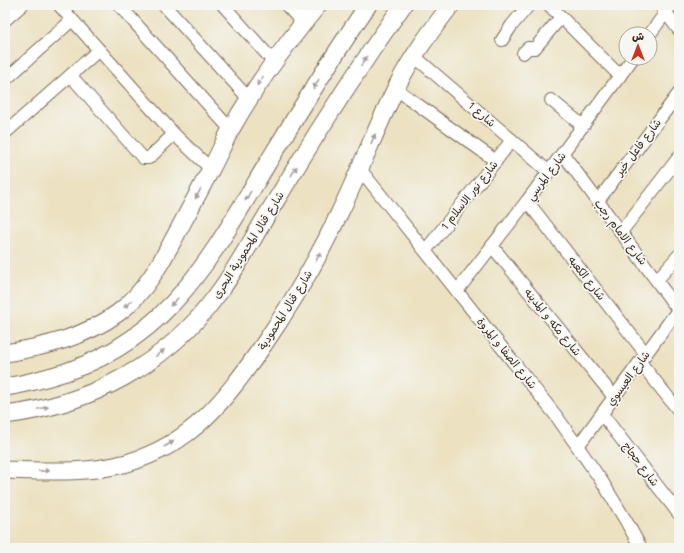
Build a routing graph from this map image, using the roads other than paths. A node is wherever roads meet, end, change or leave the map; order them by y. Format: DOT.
graph roads {
  1 [pos="22,5"];
  2 [pos="59,5"];
  3 [pos="119,5"];
  4 [pos="164,5"];
  5 [pos="223,5"];
  6 [pos="286,5"];
  7 [pos="318,5"];
  8 [pos="368,5"];
  9 [pos="403,5"];
  10 [pos="451,5"];
  11 [pos="529,5"];
  12 [pos="549,5"];
  13 [pos="666,7"];
  14 [pos="561,17"];
  15 [pos="5,20"];
  16 [pos="72,20"];
  17 [pos="303,23"];
  18 [pos="655,26"];
  19 [pos="679,30"];
  20 [pos="502,40"];
  21 [pos="99,50"];
  22 [pos="523,53"];
  23 [pos="414,56"];
  24 [pos="274,61"];
  25 [pos="627,66"];
  26 [pos="71,76"];
  27 [pos="620,76"];
  28 [pos="5,80"];
  29 [pos="396,89"];
  30 [pos="679,93"];
  31 [pos="249,98"];
  32 [pos="551,100"];
  33 [pos="583,126"];
  34 [pos="230,130"];
  35 [pos="5,133"];
  36 [pos="174,134"];
  37 [pos="512,140"];
  38 [pos="563,154"];
  39 [pos="679,157"];
  40 [pos="496,161"];
  41 [pos="211,169"];
  42 [pos="360,169"];
  43 [pos="549,172"];
  44 [pos="527,201"];
  45 [pos="598,201"];
  46 [pos="621,232"];
  47 [pos="492,246"];
  48 [pos="426,250"];
  49 [pos="679,255"];
  50 [pos="657,280"];
  51 [pos="457,291"];
  52 [pos="679,310"];
  53 [pos="5,353"];
  54 [pos="643,358"];
  55 [pos="5,387"];
  56 [pos="614,397"];
  57 [pos="679,411"];
  58 [pos="602,414"];
  59 [pos="5,415"];
  60 [pos="578,446"];
  61 [pos="5,470"];
  62 [pos="679,514"];
  63 [pos="641,548"];
  1 -- 15 [label="street"];
  2 -- 16 [label="street"];
  3 -- 34 [label="street"];
  4 -- 31 [label="street"];
  5 -- 24 [label="street"];
  6 -- 17 [label="street"];
  7 -- 17 [label="street"];
  8 -- 55 [label="street, one-way"];
  59 -- 9 [label="street, شارع قنال المحمودية البحرى, one-way"];
  10 -- 23 [label="street, شارع قنال المحمودية"];
  11 -- 20 [label="street"];
  12 -- 14 [label="street"];
  13 -- 18 [label="street"];
  13 -- 19 [label="street"];
  14 -- 22 [label="street"];
  14 -- 27 [label="street"];
  16 -- 21 [label="street"];
  16 -- 28 [label="street"];
  17 -- 24 [label="street"];
  21 -- 26 [label="street"];
  21 -- 36 [label="street"];
  23 -- 29 [label="street, شارع قنال المحمودية"];
  23 -- 37 [label="street, شارع 1"];
  24 -- 31 [label="street, one-way"];
  25 -- 27 [label="street, شارع المرسي"];
  26 -- 35 [label="street"];
  26 -- 36 [label="street"];
  27 -- 33 [label="street, شارع المرسي"];
  29 -- 40 [label="street"];
  42 -- 29 [label="street, شارع قنال المحمودية, one-way"];
  30 -- 45 [label="street, شارع فاعل خير"];
  31 -- 34 [label="street"];
  32 -- 33 [label="street"];
  33 -- 38 [label="street, شارع المرسي"];
  34 -- 41 [label="street"];
  36 -- 41 [label="street"];
  37 -- 40 [label="street, شارع نور الاسلام 1"];
  37 -- 43 [label="street, شارع 1"];
  38 -- 43 [label="street, شارع المرسي"];
  38 -- 45 [label="street, شارع الامام رجب"];
  39 -- 46 [label="street"];
  40 -- 48 [label="street, شارع نور الاسلام 1"];
  41 -- 53 [label="street, one-way"];
  42 -- 48 [label="street, شارع الصفا و المروة"];
  61 -- 42 [label="street, شارع قنال المحمودية, one-way"];
  43 -- 44 [label="street, شارع المرسي"];
  44 -- 47 [label="street, شارع المرسي"];
  44 -- 54 [label="street, شارع الكعبه"];
  45 -- 46 [label="street, شارع الامام رجب"];
  46 -- 50 [label="street, شارع الامام رجب"];
  47 -- 51 [label="street, شارع المرسي"];
  47 -- 56 [label="street, شارع مكه و المدينه"];
  48 -- 51 [label="street, شارع الصفا و المروة"];
  49 -- 50 [label="street"];
  50 -- 52 [label="street, شارع الامام رجب"];
  51 -- 60 [label="street, شارع الصفا و المروة"];
  52 -- 54 [label="street, شارع العيسوي"];
  54 -- 56 [label="street, شارع العيسوي"];
  54 -- 57 [label="street, شارع الكعبه"];
  56 -- 58 [label="street, شارع العيسوي"];
  58 -- 60 [label="street, شارع العيسوي"];
  58 -- 62 [label="street, شارع حجاج"];
  60 -- 63 [label="street, شارع الصفا و المروة"];
}
